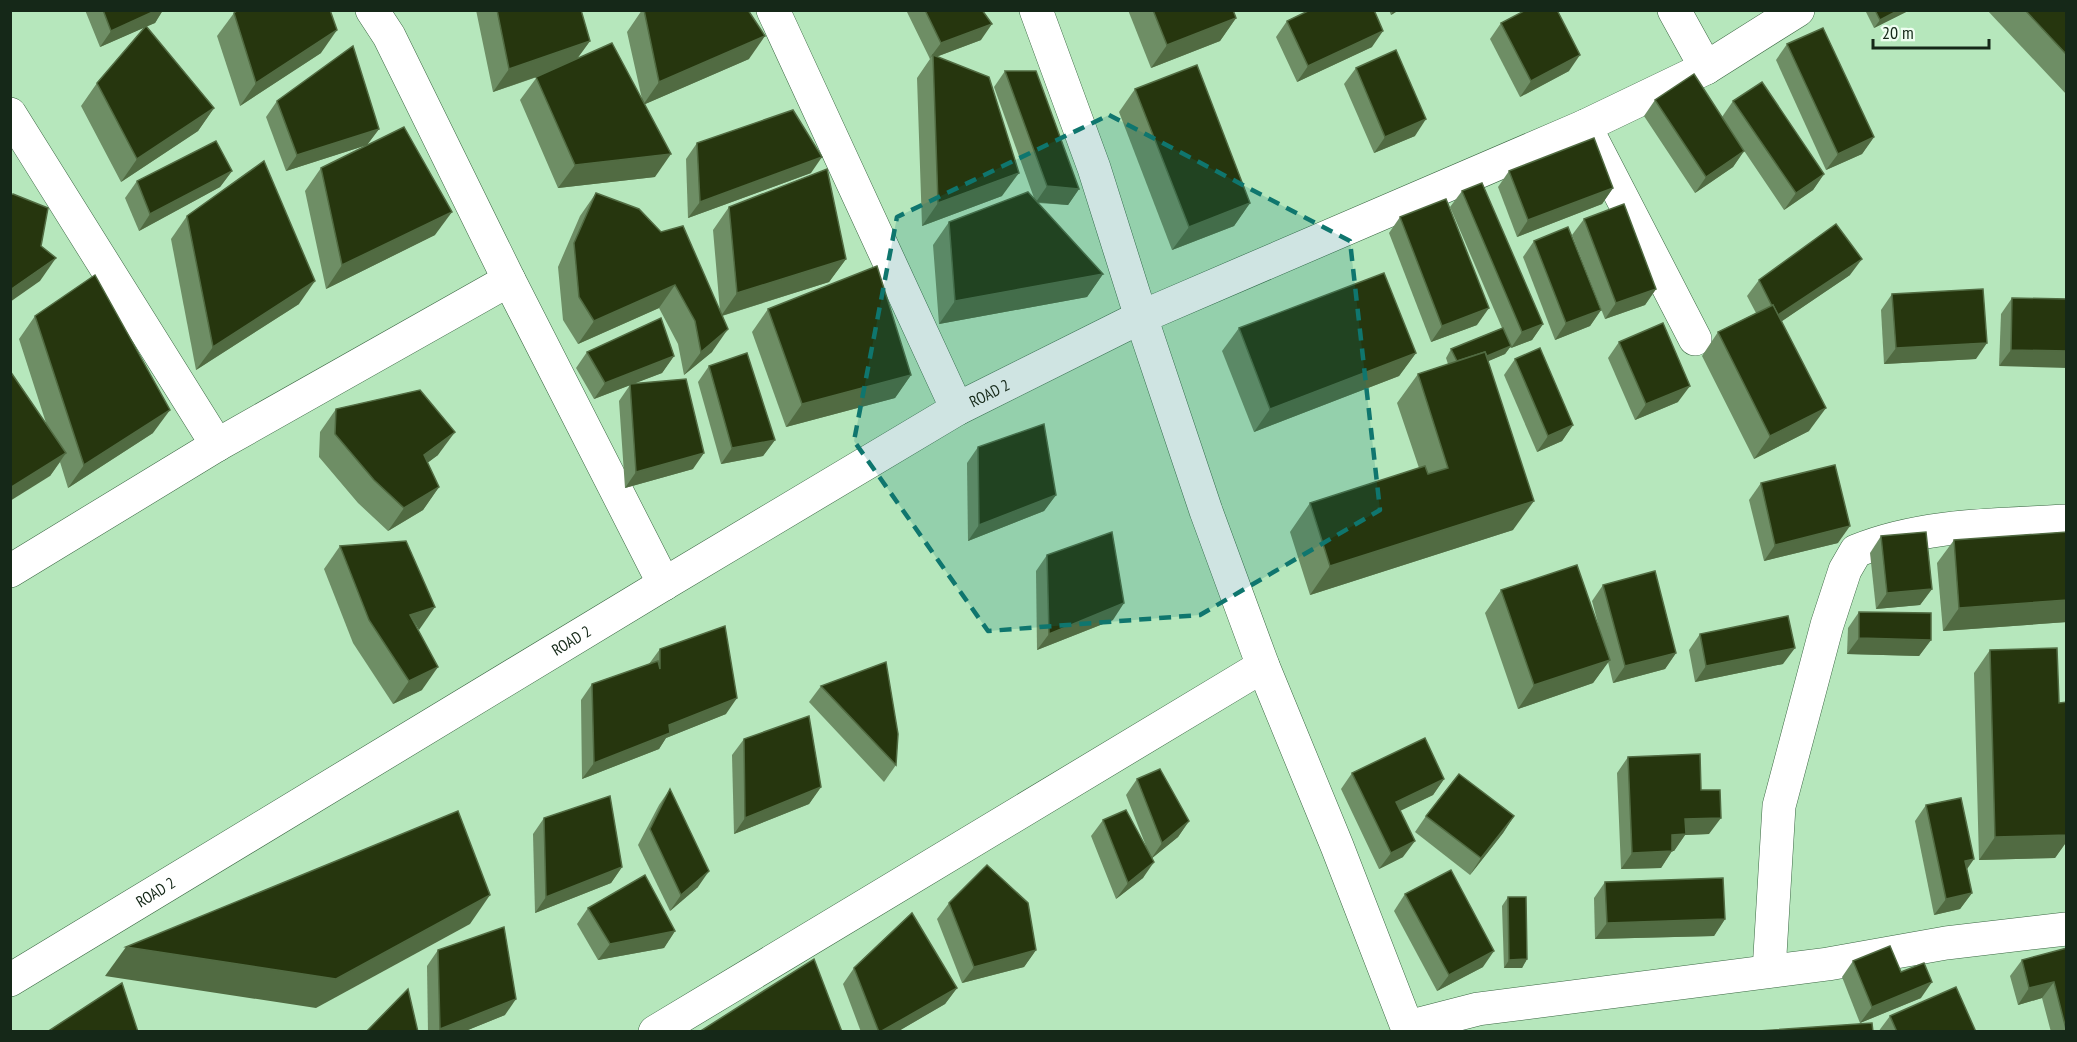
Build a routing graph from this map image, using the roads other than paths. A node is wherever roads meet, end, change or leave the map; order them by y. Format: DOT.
graph roads {
  1 [pos="372,10"];
  2 [pos="773,10"];
  3 [pos="1036,10"];
  4 [pos="1674,10"];
  5 [pos="1798,10"];
  6 [pos="1706,68"];
  7 [pos="10,114"];
  8 [pos="1585,126"];
  9 [pos="509,280"];
  10 [pos="1140,317"];
  11 [pos="1695,339"];
  12 [pos="957,409"];
  13 [pos="217,445"];
  14 [pos="2067,521"];
  15 [pos="10,571"];
  16 [pos="664,584"];
  17 [pos="1263,666"];
  18 [pos="2067,929"];
  19 [pos="1769,971"];
  20 [pos="10,980"];
  21 [pos="1409,1030"];
  22 [pos="655,1032"];
  1 -- 9 [label="street"];
  2 -- 12 [label="street"];
  3 -- 10 [label="street"];
  4 -- 6 [label="street"];
  5 -- 6 [label="street, ROAD 2"];
  6 -- 8 [label="street, ROAD 2"];
  7 -- 13 [label="street"];
  8 -- 10 [label="street, ROAD 2"];
  8 -- 11 [label="street"];
  9 -- 13 [label="street"];
  9 -- 16 [label="street"];
  10 -- 12 [label="street, ROAD 2"];
  10 -- 17 [label="street"];
  12 -- 16 [label="street, ROAD 2"];
  13 -- 15 [label="street"];
  14 -- 19 [label="street"];
  16 -- 20 [label="street, ROAD 2"];
  17 -- 21 [label="street"];
  17 -- 22 [label="street"];
  18 -- 19 [label="street"];
  19 -- 21 [label="street"];
}
